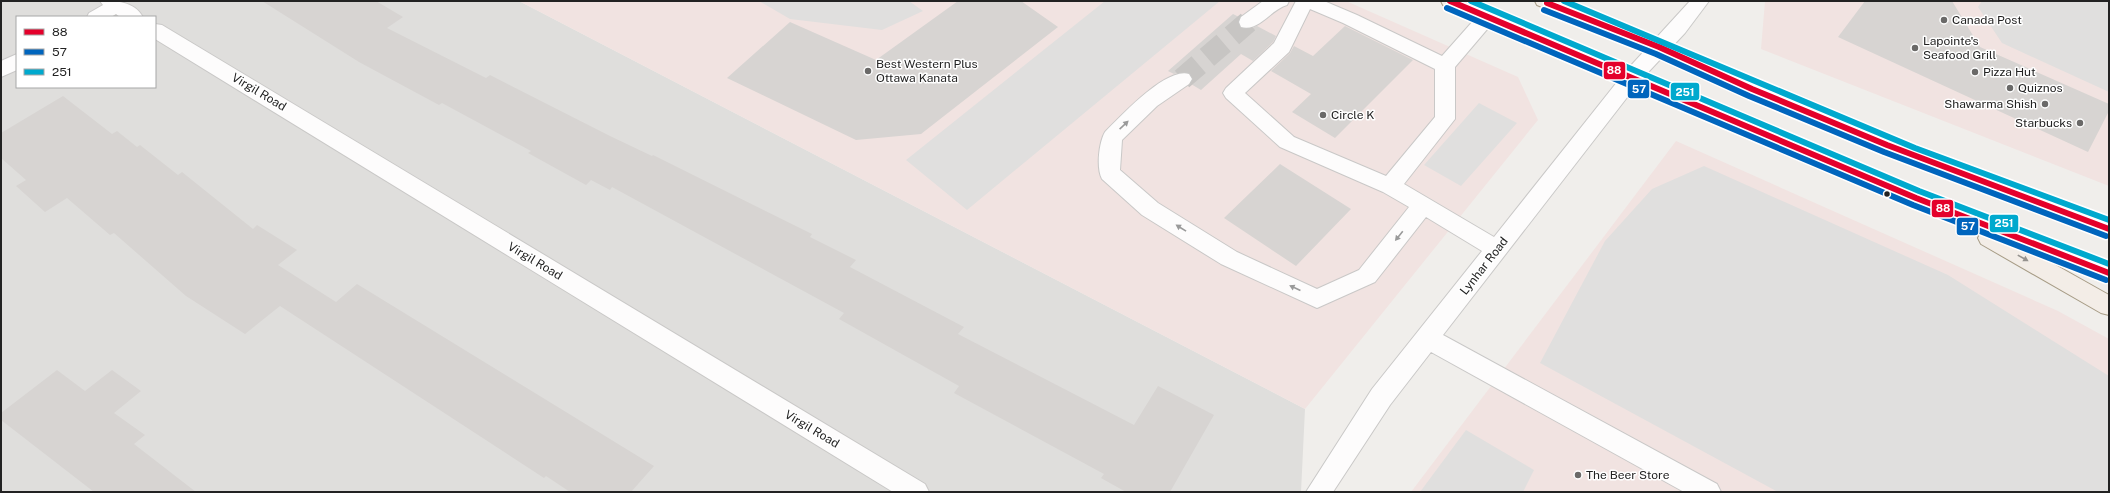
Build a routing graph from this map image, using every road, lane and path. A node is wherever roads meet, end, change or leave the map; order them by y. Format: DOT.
graph roads {
  1 [pos="1280,1"];
  2 [pos="1306,1"];
  3 [pos="1450,1"];
  4 [pos="1544,1"];
  5 [pos="1700,1"];
  6 [pos="112,3"];
  7 [pos="97,16"];
  8 [pos="132,16"];
  9 [pos="1488,16"];
  10 [pos="1248,22"];
  11 [pos="156,31"];
  12 [pos="1659,47"];
  13 [pos="16,62"];
  14 [pos="1445,66"];
  15 [pos="1,70"];
  16 [pos="1632,77"];
  17 [pos="1182,79"];
  18 [pos="1390,186"];
  19 [pos="1916,198"];
  20 [pos="1423,205"];
  21 [pos="2109,229"];
  22 [pos="1497,249"];
  23 [pos="2109,273"];
  24 [pos="2109,306"];
  25 [pos="1427,338"];
  26 [pos="916,492"];
  27 [pos="1320,492"];
  28 [pos="1708,492"];
  1 -- 10 [label="street"];
  2 -- 14 [label="street"];
  2 -- 18 [label="street"];
  3 -- 9 [label="main road"];
  4 -- 12 [label="main road"];
  5 -- 12 [label="street, Lynhar Road"];
  6 -- 7 [label="street"];
  6 -- 8 [label="street"];
  9 -- 14 [label="street"];
  9 -- 16 [label="main road"];
  11 -- 26 [label="street, Virgil Road"];
  12 -- 16 [label="street, Lynhar Road"];
  12 -- 21 [label="main road"];
  13 -- 15 [label="street"];
  14 -- 18 [label="street"];
  16 -- 19 [label="main road"];
  16 -- 22 [label="street, Lynhar Road"];
  20 -- 17 [label="street, one-way"];
  18 -- 20 [label="street"];
  19 -- 23 [label="main road"];
  19 -- 24 [label="main road, one-way"];
  20 -- 22 [label="street"];
  22 -- 25 [label="street, Lynhar Road"];
  25 -- 27 [label="street, Lynhar Road"];
  25 -- 28 [label="street"];
}
